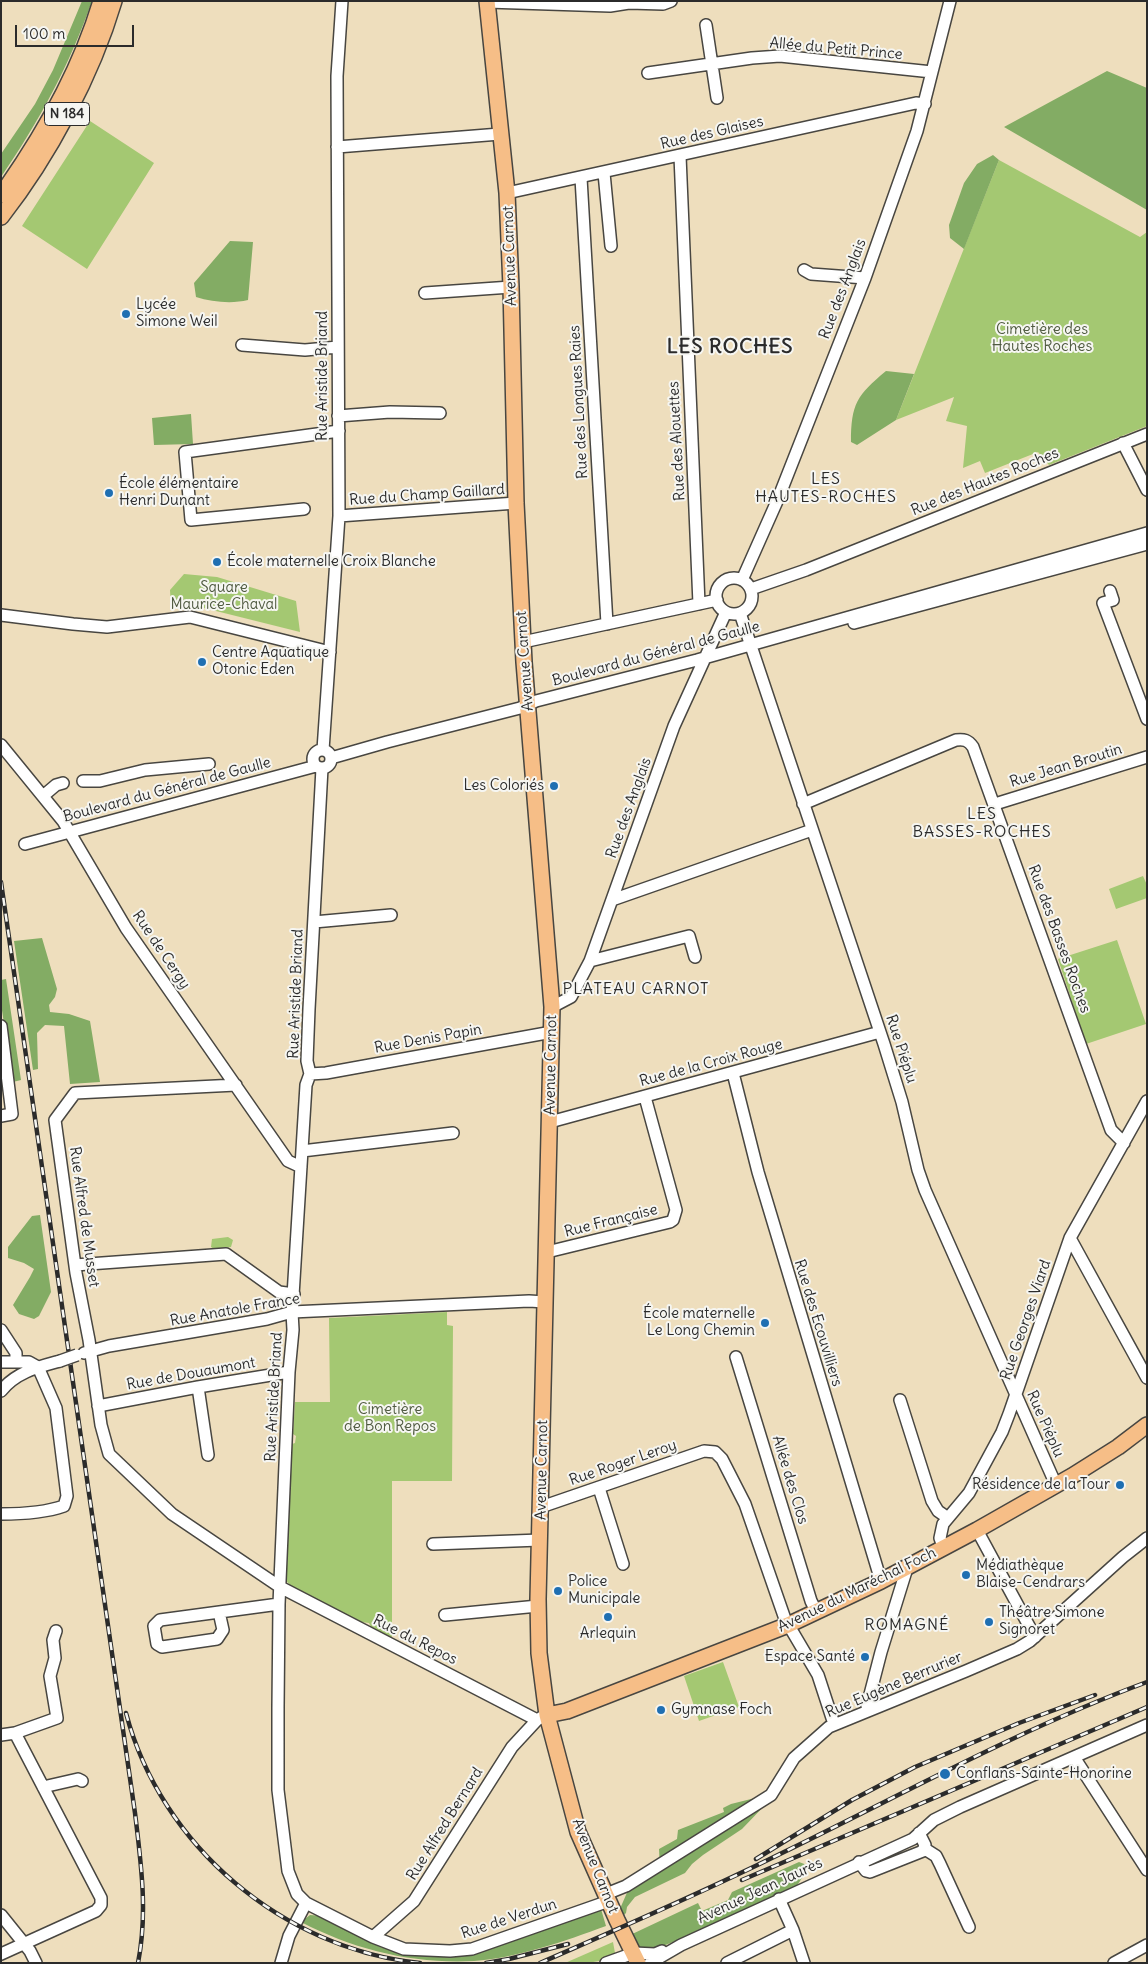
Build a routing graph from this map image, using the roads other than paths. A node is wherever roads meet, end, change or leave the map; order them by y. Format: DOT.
graph roads {
  1 [pos="101,1"];
  2 [pos="114,1"];
  3 [pos="342,1"];
  4 [pos="671,1"];
  5 [pos="950,1"];
  6 [pos="487,2"];
  7 [pos="706,25"];
  8 [pos="712,64"];
  9 [pos="932,72"];
  10 [pos="648,74"];
  11 [pos="717,98"];
  12 [pos="924,104"];
  13 [pos="500,134"];
  14 [pos="338,147"];
  15 [pos="680,156"];
  16 [pos="604,173"];
  17 [pos="582,178"];
  18 [pos="507,194"];
  19 [pos="1,195"];
  20 [pos="1,217"];
  21 [pos="611,246"];
  22 [pos="804,270"];
  23 [pos="864,278"];
  24 [pos="511,287"];
  25 [pos="425,292"];
  26 [pos="242,345"];
  27 [pos="338,347"];
  28 [pos="440,412"];
  29 [pos="338,416"];
  30 [pos="339,431"];
  31 [pos="1147,434"];
  32 [pos="1123,443"];
  33 [pos="1147,490"];
  34 [pos="516,504"];
  35 [pos="304,509"];
  36 [pos="339,516"];
  37 [pos="1147,533"];
  38 [pos="1147,544"];
  39 [pos="742,580"];
  40 [pos="751,589"];
  41 [pos="1110,591"];
  42 [pos="717,600"];
  43 [pos="699,604"];
  44 [pos="726,612"];
  45 [pos="740,613"];
  46 [pos="7,615"];
  47 [pos="607,624"];
  48 [pos="1,625"];
  49 [pos="814,626"];
  50 [pos="524,642"];
  51 [pos="750,644"];
  52 [pos="330,652"];
  53 [pos="706,658"];
  54 [pos="528,704"];
  55 [pos="1147,719"];
  56 [pos="1,745"];
  57 [pos="327,754"];
  58 [pos="1147,757"];
  59 [pos="209,764"];
  60 [pos="319,767"];
  61 [pos="83,781"];
  62 [pos="63,783"];
  63 [pos="43,796"];
  64 [pos="803,804"];
  65 [pos="995,804"];
  66 [pos="812,830"];
  67 [pos="70,831"];
  68 [pos="25,844"];
  69 [pos="612,900"];
  70 [pos="391,915"];
  71 [pos="314,922"];
  72 [pos="695,957"];
  73 [pos="590,961"];
  74 [pos="552,1007"];
  75 [pos="1,1026"];
  76 [pos="552,1032"];
  77 [pos="880,1032"];
  78 [pos="733,1073"];
  79 [pos="310,1074"];
  80 [pos="236,1085"];
  81 [pos="644,1097"];
  82 [pos="1147,1101"];
  83 [pos="6,1115"];
  84 [pos="1142,1119"];
  85 [pos="550,1122"];
  86 [pos="453,1133"];
  87 [pos="1124,1143"];
  88 [pos="302,1151"];
  89 [pos="301,1167"];
  90 [pos="1070,1238"];
  91 [pos="547,1252"];
  92 [pos="75,1265"];
  93 [pos="294,1294"];
  94 [pos="545,1302"];
  95 [pos="292,1312"];
  96 [pos="1,1330"];
  97 [pos="90,1351"];
  98 [pos="736,1357"];
  99 [pos="16,1361"];
  100 [pos="1,1363"];
  101 [pos="38,1366"];
  102 [pos="289,1372"];
  103 [pos="1147,1378"];
  104 [pos="198,1386"];
  105 [pos="4,1387"];
  106 [pos="1016,1397"];
  107 [pos="900,1400"];
  108 [pos="98,1406"];
  109 [pos="1147,1425"];
  110 [pos="208,1455"];
  111 [pos="1056,1485"];
  112 [pos="599,1488"];
  113 [pos="541,1507"];
  114 [pos="1,1514"];
  115 [pos="948,1518"];
  116 [pos="977,1530"];
  117 [pos="1147,1538"];
  118 [pos="540,1540"];
  119 [pos="433,1544"];
  120 [pos="944,1549"];
  121 [pos="623,1564"];
  122 [pos="907,1568"];
  123 [pos="881,1581"];
  124 [pos="280,1587"];
  125 [pos="279,1604"];
  126 [pos="538,1606"];
  127 [pos="816,1611"];
  128 [pos="220,1612"];
  129 [pos="445,1615"];
  130 [pos="788,1625"];
  131 [pos="56,1630"];
  132 [pos="1035,1637"];
  133 [pos="868,1711"];
  134 [pos="542,1717"];
  135 [pos="834,1724"];
  136 [pos="1147,1725"];
  137 [pos="15,1733"];
  138 [pos="1,1735"];
  139 [pos="1074,1757"];
  140 [pos="82,1781"];
  141 [pos="43,1787"];
  142 [pos="919,1833"];
  143 [pos="925,1849"];
  144 [pos="859,1862"];
  145 [pos="1146,1867"];
  146 [pos="608,1898"];
  147 [pos="779,1899"];
  148 [pos="306,1903"];
  149 [pos="1,1915"];
  150 [pos="968,1927"];
  151 [pos="793,1930"];
  152 [pos="372,1938"];
  153 [pos="25,1943"];
  154 [pos="1147,1945"];
  155 [pos="674,1948"];
  156 [pos="1,1954"];
  157 [pos="636,1958"];
  158 [pos="36,1963"];
  159 [pos="281,1963"];
  160 [pos="606,1963"];
  161 [pos="650,1963"];
  162 [pos="726,1963"];
  163 [pos="804,1963"];
  164 [pos="1114,1963"];
  1 -- 19 [label="main road, N 184"];
  2 -- 20 [label="main road, N 184"];
  3 -- 14 [label="street, Rue Aristide Briand"];
  4 -- 6 [label="street"];
  5 -- 9 [label="street, Rue des Anglais"];
  6 -- 13 [label="main road, Avenue Carnot"];
  7 -- 8 [label="street"];
  8 -- 9 [label="street, Allée du Petit Prince"];
  8 -- 10 [label="street, Allée du Petit Prince"];
  8 -- 11 [label="street"];
  9 -- 12 [label="street, Rue des Anglais"];
  12 -- 15 [label="street, Rue des Glaises"];
  12 -- 23 [label="street, Rue des Anglais"];
  13 -- 14 [label="street"];
  13 -- 18 [label="main road, Avenue Carnot"];
  14 -- 27 [label="street, Rue Aristide Briand"];
  15 -- 16 [label="street, Rue des Glaises"];
  15 -- 43 [label="street, Rue des Alouettes"];
  16 -- 17 [label="street, Rue des Glaises"];
  16 -- 21 [label="street"];
  17 -- 18 [label="street, Rue des Glaises"];
  17 -- 47 [label="street, Rue des Longues Raies"];
  18 -- 24 [label="main road, Avenue Carnot"];
  22 -- 23 [label="street"];
  23 -- 39 [label="street, Rue des Anglais"];
  24 -- 25 [label="street"];
  24 -- 34 [label="main road, Avenue Carnot"];
  26 -- 27 [label="street"];
  27 -- 29 [label="street, Rue Aristide Briand"];
  28 -- 29 [label="street"];
  29 -- 30 [label="street, Rue Aristide Briand"];
  30 -- 35 [label="street"];
  30 -- 36 [label="street, Rue Aristide Briand"];
  31 -- 32 [label="street, Rue des Hautes Roches"];
  32 -- 33 [label="street"];
  32 -- 40 [label="street, Rue des Hautes Roches"];
  34 -- 36 [label="street, Rue du Champ Gaillard"];
  34 -- 50 [label="main road, Avenue Carnot"];
  36 -- 52 [label="street, Rue Aristide Briand"];
  37 -- 49 [label="street, Boulevard du Général de Gaulle"];
  38 -- 49 [label="street, Boulevard du Général de Gaulle"];
  39 -- 40 [label="street"];
  39 -- 42 [label="street"];
  40 -- 45 [label="street"];
  41 -- 55 [label="street"];
  42 -- 43 [label="street"];
  42 -- 44 [label="street"];
  43 -- 47 [label="street"];
  44 -- 45 [label="street"];
  44 -- 53 [label="street, Rue des Anglais"];
  45 -- 51 [label="street, Rue Piéplu"];
  46 -- 48 [label="street"];
  46 -- 52 [label="street"];
  47 -- 50 [label="street"];
  49 -- 51 [label="street, Boulevard du Général de Gaulle"];
  50 -- 54 [label="main road, Avenue Carnot"];
  51 -- 53 [label="street, Boulevard du Général de Gaulle"];
  51 -- 64 [label="street, Rue Piéplu"];
  52 -- 57 [label="street, Rue Aristide Briand"];
  53 -- 54 [label="street, Boulevard du Général de Gaulle"];
  53 -- 69 [label="street, Rue des Anglais"];
  54 -- 57 [label="street, Boulevard du Général de Gaulle"];
  54 -- 74 [label="main road, Avenue Carnot"];
  56 -- 63 [label="street, Rue de Cergy"];
  57 -- 60 [label="street"];
  57 -- 60 [label="street"];
  58 -- 65 [label="street, Rue Jean Broutin"];
  59 -- 61 [label="street"];
  60 -- 67 [label="street, Boulevard du Général de Gaulle"];
  60 -- 71 [label="street, Rue Aristide Briand"];
  62 -- 63 [label="street"];
  63 -- 67 [label="street, Rue de Cergy"];
  64 -- 65 [label="street, Rue des Basses Roches"];
  64 -- 66 [label="street, Rue Piéplu"];
  65 -- 87 [label="street, Rue des Basses Roches"];
  66 -- 69 [label="street"];
  66 -- 77 [label="street, Rue Piéplu"];
  67 -- 68 [label="street, Boulevard du Général de Gaulle"];
  67 -- 80 [label="street, Rue de Cergy"];
  69 -- 73 [label="street, Rue des Anglais"];
  70 -- 71 [label="street"];
  71 -- 79 [label="street, Rue Aristide Briand"];
  72 -- 73 [label="street"];
  73 -- 74 [label="street, Rue des Anglais"];
  74 -- 76 [label="main road, Avenue Carnot"];
  75 -- 83 [label="street"];
  76 -- 79 [label="street, Rue Denis Papin"];
  76 -- 85 [label="main road, Avenue Carnot"];
  77 -- 78 [label="street, Rue de la Croix Rouge"];
  77 -- 106 [label="street, Rue Piéplu"];
  78 -- 81 [label="street, Rue de la Croix Rouge"];
  78 -- 123 [label="street, Rue des Ecouvilliers"];
  79 -- 88 [label="street, Rue Aristide Briand"];
  80 -- 89 [label="street, Rue de Cergy"];
  80 -- 92 [label="street, Rue Alfred de Musset"];
  81 -- 85 [label="street, Rue de la Croix Rouge"];
  81 -- 91 [label="street, Rue Française"];
  82 -- 84 [label="street, Rue Georges Viard"];
  84 -- 87 [label="street, Rue Georges Viard"];
  85 -- 91 [label="main road, Avenue Carnot"];
  86 -- 88 [label="street"];
  87 -- 90 [label="street, Rue Georges Viard"];
  88 -- 89 [label="street, Rue Aristide Briand"];
  89 -- 93 [label="street, Rue Aristide Briand"];
  90 -- 103 [label="street"];
  90 -- 106 [label="street, Rue Georges Viard"];
  91 -- 94 [label="main road, Avenue Carnot"];
  92 -- 93 [label="street"];
  92 -- 97 [label="street, Rue Alfred de Musset"];
  93 -- 95 [label="street, Rue Aristide Briand"];
  94 -- 95 [label="street, Rue Anatole France"];
  94 -- 113 [label="main road, Avenue Carnot"];
  95 -- 97 [label="street, Rue Anatole France"];
  95 -- 102 [label="street, Rue Aristide Briand"];
  96 -- 99 [label="street"];
  97 -- 101 [label="street, Rue Anatole France, bridge"];
  97 -- 108 [label="street, Rue Alfred de Musset"];
  98 -- 127 [label="street, Allée des Clos"];
  99 -- 100 [label="street"];
  99 -- 101 [label="street"];
  100 -- 105 [label="street"];
  101 -- 105 [label="street, Rue Anatole France"];
  101 -- 114 [label="street"];
  102 -- 104 [label="street, Rue de Douaumont"];
  102 -- 124 [label="street, Rue Aristide Briand"];
  104 -- 108 [label="street, Rue de Douaumont"];
  104 -- 110 [label="street"];
  106 -- 111 [label="street, Rue Piéplu"];
  106 -- 115 [label="street, Rue Georges Viard"];
  107 -- 115 [label="street"];
  108 -- 124 [label="street, Rue du Repos"];
  109 -- 111 [label="main road, Avenue du Maréchal Foch"];
  111 -- 116 [label="main road, Avenue du Maréchal Foch"];
  112 -- 113 [label="street, Rue Roger Leroy"];
  112 -- 121 [label="street"];
  112 -- 130 [label="street, Rue Roger Leroy"];
  113 -- 118 [label="main road, Avenue Carnot"];
  115 -- 120 [label="street, Rue Georges Viard"];
  116 -- 120 [label="main road, Avenue du Maréchal Foch"];
  116 -- 132 [label="street"];
  117 -- 132 [label="street, Rue Eugène Berrurier"];
  118 -- 119 [label="street"];
  118 -- 126 [label="main road, Avenue Carnot"];
  120 -- 122 [label="main road, Avenue du Maréchal Foch"];
  122 -- 123 [label="main road, Avenue du Maréchal Foch"];
  122 -- 133 [label="street"];
  123 -- 127 [label="main road, Avenue du Maréchal Foch"];
  124 -- 125 [label="street, Rue Aristide Briand"];
  124 -- 134 [label="street, Rue du Repos"];
  125 -- 128 [label="street"];
  125 -- 148 [label="street, Rue Aristide Briand"];
  126 -- 129 [label="street"];
  126 -- 134 [label="main road, Avenue Carnot"];
  127 -- 130 [label="main road, Avenue du Maréchal Foch"];
  128 -- 128 [label="street"];
  130 -- 134 [label="main road, Avenue du Maréchal Foch"];
  130 -- 135 [label="street"];
  131 -- 137 [label="street"];
  132 -- 133 [label="street, Rue Eugène Berrurier"];
  133 -- 135 [label="street, Rue Eugène Berrurier"];
  134 -- 146 [label="main road, Avenue Carnot"];
  134 -- 152 [label="street, Rue Alfred Bernard"];
  135 -- 146 [label="street, Rue Eugène Berrurier"];
  136 -- 139 [label="street, Avenue Jean Jaurès"];
  137 -- 138 [label="street"];
  137 -- 141 [label="street"];
  139 -- 142 [label="street, Avenue Jean Jaurès"];
  139 -- 145 [label="street"];
  140 -- 141 [label="street"];
  141 -- 153 [label="street"];
  142 -- 143 [label="street"];
  142 -- 144 [label="street, Avenue Jean Jaurès"];
  143 -- 144 [label="street"];
  143 -- 150 [label="street"];
  144 -- 147 [label="street, Avenue Jean Jaurès"];
  146 -- 152 [label="street, Rue de Verdun"];
  146 -- 157 [label="main road, Avenue Carnot"];
  147 -- 151 [label="street"];
  147 -- 155 [label="street, Avenue Jean Jaurès"];
  148 -- 152 [label="street, Rue de Verdun"];
  148 -- 159 [label="street"];
  149 -- 153 [label="street"];
  151 -- 162 [label="street"];
  151 -- 163 [label="street"];
  153 -- 156 [label="street"];
  153 -- 158 [label="street"];
  154 -- 164 [label="street"];
  155 -- 157 [label="street, Avenue Jean Jaurès"];
  155 -- 161 [label="street, Avenue Jean Jaurès"];
  157 -- 160 [label="street, Avenue Jean Jaurès"];
}
